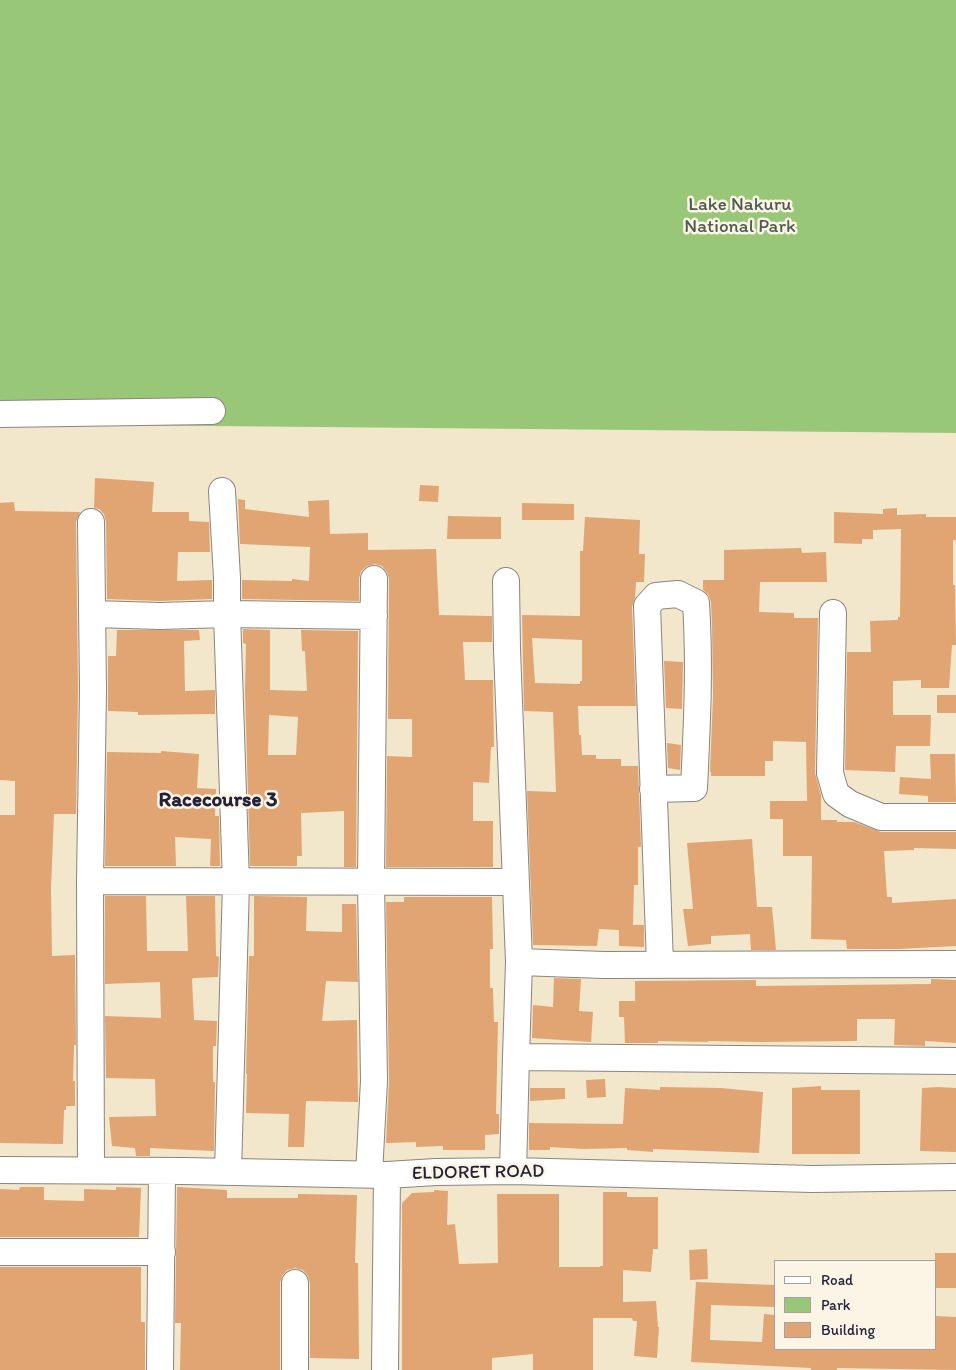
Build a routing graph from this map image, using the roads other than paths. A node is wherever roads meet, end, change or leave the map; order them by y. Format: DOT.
graph roads {
  1 [pos="212,411"];
  2 [pos="0,414"];
  3 [pos="222,491"];
  4 [pos="91,522"];
  5 [pos="374,579"];
  6 [pos="506,581"];
  7 [pos="833,613"];
  8 [pos="93,614"];
  9 [pos="227,614"];
  10 [pos="374,616"];
  11 [pos="653,789"];
  12 [pos="956,817"];
  13 [pos="90,881"];
  14 [pos="371,882"];
  15 [pos="516,882"];
  16 [pos="236,883"];
  17 [pos="519,962"];
  18 [pos="660,964"];
  19 [pos="956,964"];
  20 [pos="516,1057"];
  21 [pos="956,1060"];
  22 [pos="0,1170"];
  23 [pos="91,1170"];
  24 [pos="162,1171"];
  25 [pos="514,1171"];
  26 [pos="228,1172"];
  27 [pos="378,1175"];
  28 [pos="956,1177"];
  29 [pos="0,1252"];
  30 [pos="162,1252"];
  31 [pos="295,1283"];
  32 [pos="160,1370"];
  33 [pos="295,1370"];
  34 [pos="385,1370"];
  1 -- 2 [label="street"];
  3 -- 9 [label="street"];
  4 -- 8 [label="street"];
  5 -- 10 [label="street"];
  6 -- 15 [label="street"];
  7 -- 12 [label="street"];
  8 -- 9 [label="street"];
  8 -- 13 [label="street"];
  9 -- 10 [label="street"];
  9 -- 16 [label="street"];
  10 -- 14 [label="street"];
  11 -- 11 [label="street"];
  11 -- 18 [label="street"];
  13 -- 16 [label="street"];
  13 -- 23 [label="street"];
  14 -- 15 [label="street"];
  14 -- 16 [label="street"];
  14 -- 27 [label="street"];
  15 -- 17 [label="street"];
  16 -- 26 [label="street"];
  17 -- 18 [label="street"];
  17 -- 20 [label="street"];
  18 -- 19 [label="street"];
  20 -- 21 [label="street"];
  20 -- 25 [label="street"];
  22 -- 23 [label="street, ELDORET ROAD"];
  23 -- 24 [label="street, ELDORET ROAD"];
  24 -- 26 [label="street, ELDORET ROAD"];
  24 -- 30 [label="street"];
  25 -- 27 [label="street, ELDORET ROAD"];
  25 -- 28 [label="street, ELDORET ROAD"];
  26 -- 27 [label="street, ELDORET ROAD"];
  27 -- 34 [label="street"];
  29 -- 30 [label="street"];
  30 -- 32 [label="street"];
  31 -- 33 [label="street"];
}
